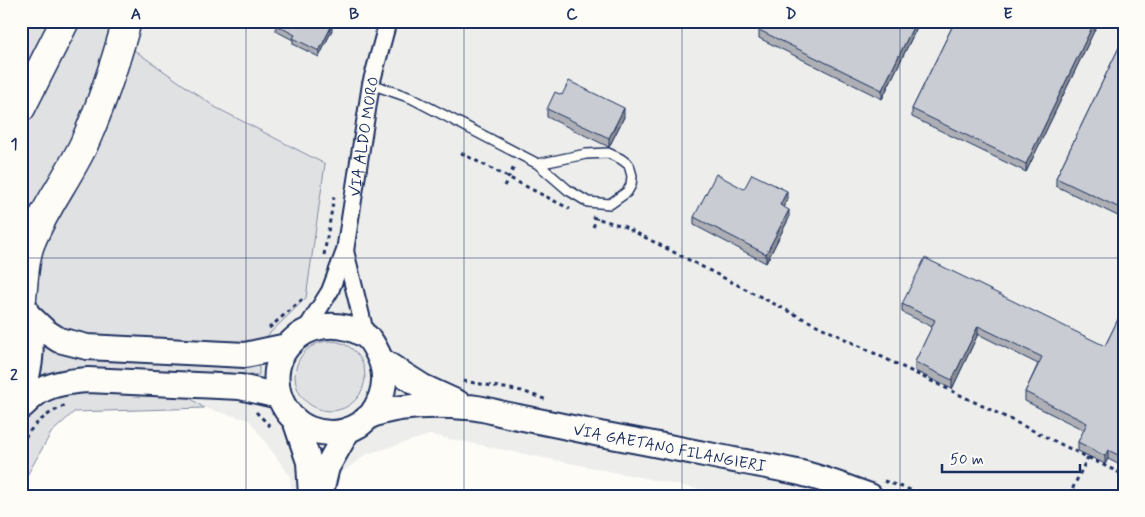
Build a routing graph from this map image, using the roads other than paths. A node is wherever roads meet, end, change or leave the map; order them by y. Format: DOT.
graph roads {
  1 [pos="50,21"];
  2 [pos="65,21"];
  3 [pos="127,21"];
  4 [pos="388,21"];
  5 [pos="21,76"];
  6 [pos="371,84"];
  7 [pos="21,108"];
  8 [pos="538,164"];
  9 [pos="345,252"];
  10 [pos="23,303"];
  11 [pos="366,336"];
  12 [pos="296,339"];
  13 [pos="382,361"];
  14 [pos="21,393"];
  15 [pos="279,396"];
  16 [pos="467,406"];
  17 [pos="21,407"];
  18 [pos="370,415"];
  19 [pos="285,425"];
  20 [pos="348,430"];
  21 [pos="311,496"];
  22 [pos="320,496"];
  23 [pos="870,496"];
  1 -- 5 [label="highway"];
  2 -- 7 [label="highway"];
  3 -- 10 [label="highway"];
  4 -- 6 [label="street, VIA ALDO MORO"];
  6 -- 8 [label="lane"];
  6 -- 9 [label="street, VIA ALDO MORO"];
  8 -- 8 [label="lane"];
  9 -- 11 [label="street, VIA ALDO MORO"];
  9 -- 12 [label="street, VIA ALDO MORO"];
  10 -- 12 [label="street"];
  10 -- 14 [label="street"];
  11 -- 12 [label="street"];
  11 -- 13 [label="street"];
  12 -- 15 [label="street"];
  13 -- 16 [label="street, VIA GAETANO FILANGIERI"];
  13 -- 18 [label="street"];
  15 -- 17 [label="street"];
  15 -- 19 [label="street"];
  16 -- 18 [label="street, VIA GAETANO FILANGIERI"];
  16 -- 23 [label="street, VIA GAETANO FILANGIERI"];
  18 -- 20 [label="street"];
  19 -- 20 [label="street"];
  19 -- 21 [label="street"];
  20 -- 22 [label="street"];
}
